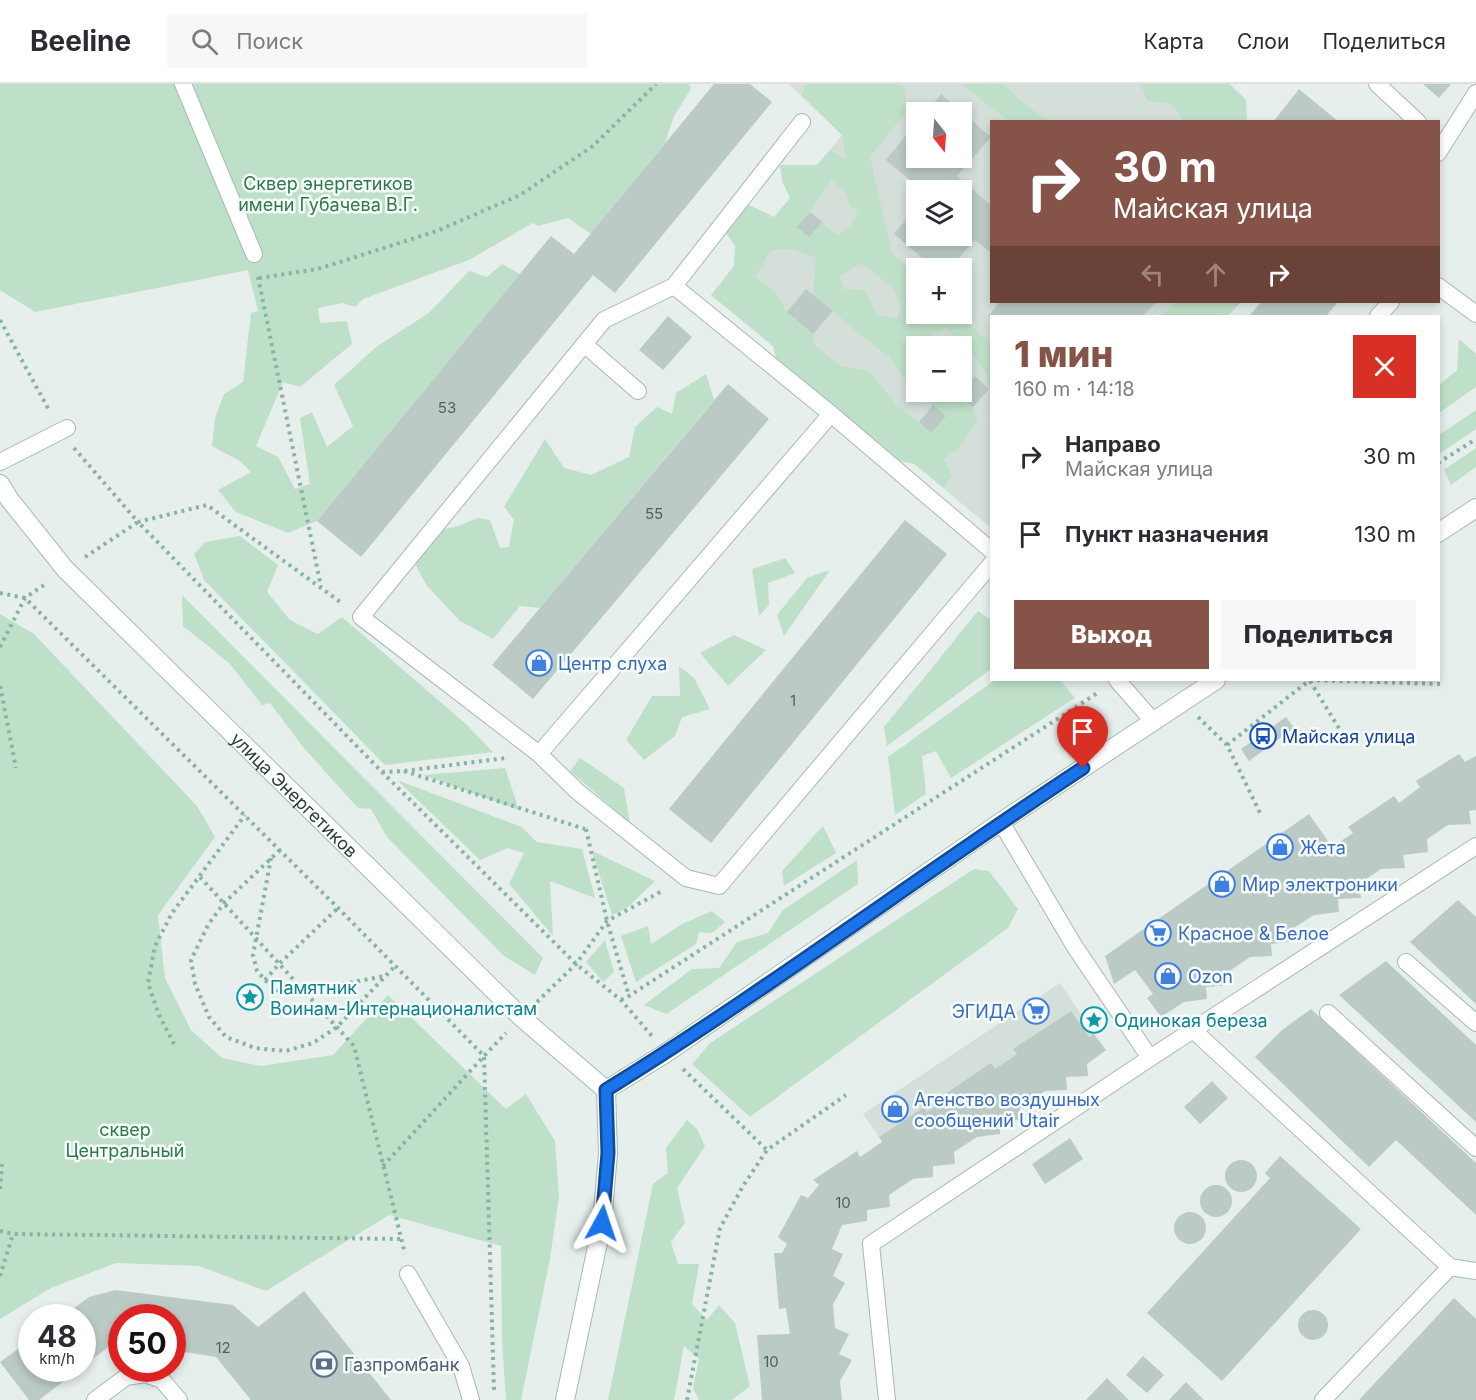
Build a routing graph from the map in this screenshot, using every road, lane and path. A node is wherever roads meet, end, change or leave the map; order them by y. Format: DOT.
graph roads {
  1 [pos="183,84"];
  2 [pos="656,84"];
  3 [pos="1377,84"];
  4 [pos="1476,93"];
  5 [pos="1416,120"];
  6 [pos="802,122"];
  7 [pos="1440,146"];
  8 [pos="254,254"];
  9 [pos="258,278"];
  10 [pos="674,286"];
  11 [pos="1440,287"];
  12 [pos="1390,303"];
  13 [pos="1476,314"];
  14 [pos="1379,315"];
  15 [pos="0,320"];
  16 [pos="584,344"];
  17 [pos="638,391"];
  18 [pos="831,414"];
  19 [pos="64,430"];
  20 [pos="1476,439"];
  21 [pos="0,462"];
  22 [pos="1440,462"];
  23 [pos="0,483"];
  24 [pos="5,501"];
  25 [pos="1476,508"];
  26 [pos="138,522"];
  27 [pos="1440,532"];
  28 [pos="990,549"];
  29 [pos="990,565"];
  30 [pos="321,588"];
  31 [pos="0,593"];
  32 [pos="361,617"];
  33 [pos="1115,681"];
  34 [pos="1118,681"];
  35 [pos="1214,681"];
  36 [pos="1309,681"];
  37 [pos="1311,681"];
  38 [pos="1343,681"];
  39 [pos="1443,684"];
  40 [pos="0,686"];
  41 [pos="1182,702"];
  42 [pos="1153,721"];
  43 [pos="1348,743"];
  44 [pos="1227,745"];
  45 [pos="539,754"];
  46 [pos="16,768"];
  47 [pos="404,771"];
  48 [pos="382,772"];
  49 [pos="578,792"];
  50 [pos="245,815"];
  51 [pos="1261,815"];
  52 [pos="1001,822"];
  53 [pos="586,829"];
  54 [pos="596,834"];
  55 [pos="1476,846"];
  56 [pos="280,850"];
  57 [pos="272,858"];
  58 [pos="200,877"];
  59 [pos="686,878"];
  60 [pos="224,903"];
  61 [pos="338,908"];
  62 [pos="607,921"];
  63 [pos="256,938"];
  64 [pos="1406,962"];
  65 [pos="279,964"];
  66 [pos="576,964"];
  67 [pos="396,965"];
  68 [pos="386,976"];
  69 [pos="265,980"];
  70 [pos="304,991"];
  71 [pos="629,996"];
  72 [pos="621,1000"];
  73 [pos="1328,1012"];
  74 [pos="522,1018"];
  75 [pos="1476,1023"];
  76 [pos="337,1027"];
  77 [pos="1193,1030"];
  78 [pos="174,1044"];
  79 [pos="666,1053"];
  80 [pos="484,1056"];
  81 [pos="1150,1058"];
  82 [pos="606,1090"];
  83 [pos="846,1095"];
  84 [pos="1476,1148"];
  85 [pos="767,1150"];
  86 [pos="2,1164"];
  87 [pos="383,1167"];
  88 [pos="0,1189"];
  89 [pos="0,1231"];
  90 [pos="13,1234"];
  91 [pos="402,1239"];
  92 [pos="1450,1267"];
  93 [pos="1476,1271"];
  94 [pos="408,1274"];
  95 [pos="0,1276"];
  96 [pos="95,1400"];
  97 [pos="178,1400"];
  98 [pos="471,1400"];
  99 [pos="494,1400"];
  100 [pos="566,1400"];
  101 [pos="687,1400"];
  102 [pos="887,1400"];
  103 [pos="1323,1400"];
  1 -- 8 [label="lane"];
  2 -- 9 [label="path"];
  3 -- 5 [label="lane"];
  4 -- 7 [label="lane"];
  6 -- 10 [label="lane"];
  8 -- 9 [label="path"];
  9 -- 30 [label="path"];
  10 -- 16 [label="lane"];
  10 -- 18 [label="lane"];
  11 -- 13 [label="lane"];
  12 -- 14 [label="lane"];
  15 -- 19 [label="path"];
  16 -- 17 [label="lane"];
  16 -- 32 [label="lane"];
  18 -- 28 [label="lane"];
  18 -- 45 [label="lane"];
  19 -- 21 [label="lane"];
  19 -- 26 [label="path"];
  20 -- 22 [label="path"];
  23 -- 24 [label="main road, улица Энергетиков"];
  24 -- 74 [label="main road, улица Энергетиков"];
  25 -- 27 [label="main road"];
  26 -- 30 [label="path"];
  26 -- 48 [label="path"];
  29 -- 59 [label="lane"];
  30 -- 32 [label="path"];
  31 -- 50 [label="path"];
  32 -- 45 [label="lane"];
  33 -- 71 [label="path"];
  34 -- 42 [label="lane"];
  35 -- 41 [label="main road"];
  36 -- 44 [label="path"];
  37 -- 43 [label="path"];
  38 -- 39 [label="path"];
  40 -- 46 [label="path"];
  41 -- 42 [label="main road"];
  41 -- 44 [label="path"];
  42 -- 52 [label="main road"];
  44 -- 51 [label="path"];
  45 -- 47 [label="path"];
  45 -- 49 [label="lane"];
  47 -- 48 [label="path"];
  47 -- 53 [label="path"];
  48 -- 66 [label="path"];
  49 -- 53 [label="path"];
  49 -- 59 [label="lane"];
  50 -- 56 [label="path"];
  50 -- 58 [label="path"];
  52 -- 79 [label="main road"];
  52 -- 81 [label="lane"];
  53 -- 54 [label="path"];
  53 -- 62 [label="path"];
  55 -- 77 [label="lane"];
  56 -- 57 [label="path"];
  56 -- 61 [label="path"];
  57 -- 60 [label="path"];
  57 -- 63 [label="path"];
  58 -- 60 [label="path"];
  58 -- 78 [label="path"];
  59 -- 62 [label="path"];
  60 -- 63 [label="path"];
  60 -- 76 [label="path"];
  61 -- 65 [label="path"];
  61 -- 67 [label="path"];
  62 -- 66 [label="path"];
  62 -- 71 [label="path"];
  63 -- 65 [label="path"];
  63 -- 69 [label="path"];
  64 -- 75 [label="lane"];
  65 -- 69 [label="path"];
  65 -- 70 [label="path"];
  66 -- 72 [label="path"];
  66 -- 74 [label="path"];
  67 -- 68 [label="path"];
  67 -- 80 [label="path"];
  68 -- 70 [label="path"];
  68 -- 76 [label="path"];
  69 -- 70 [label="path"];
  70 -- 76 [label="path"];
  71 -- 72 [label="path"];
  72 -- 79 [label="path"];
  73 -- 84 [label="lane"];
  74 -- 80 [label="path"];
  74 -- 82 [label="main road, улица Энергетиков"];
  76 -- 87 [label="path"];
  77 -- 81 [label="lane"];
  77 -- 92 [label="lane"];
  79 -- 82 [label="main road"];
  79 -- 85 [label="path"];
  80 -- 87 [label="path"];
  80 -- 99 [label="path"];
  81 -- 102 [label="lane"];
  82 -- 100 [label="main road"];
  83 -- 85 [label="path"];
  85 -- 101 [label="path"];
  86 -- 88 [label="path"];
  87 -- 91 [label="path"];
  89 -- 90 [label="path"];
  90 -- 91 [label="path"];
  90 -- 95 [label="path"];
  91 -- 94 [label="path"];
  92 -- 93 [label="lane"];
  92 -- 103 [label="lane"];
  94 -- 98 [label="lane"];
  96 -- 97 [label="lane"];
}
